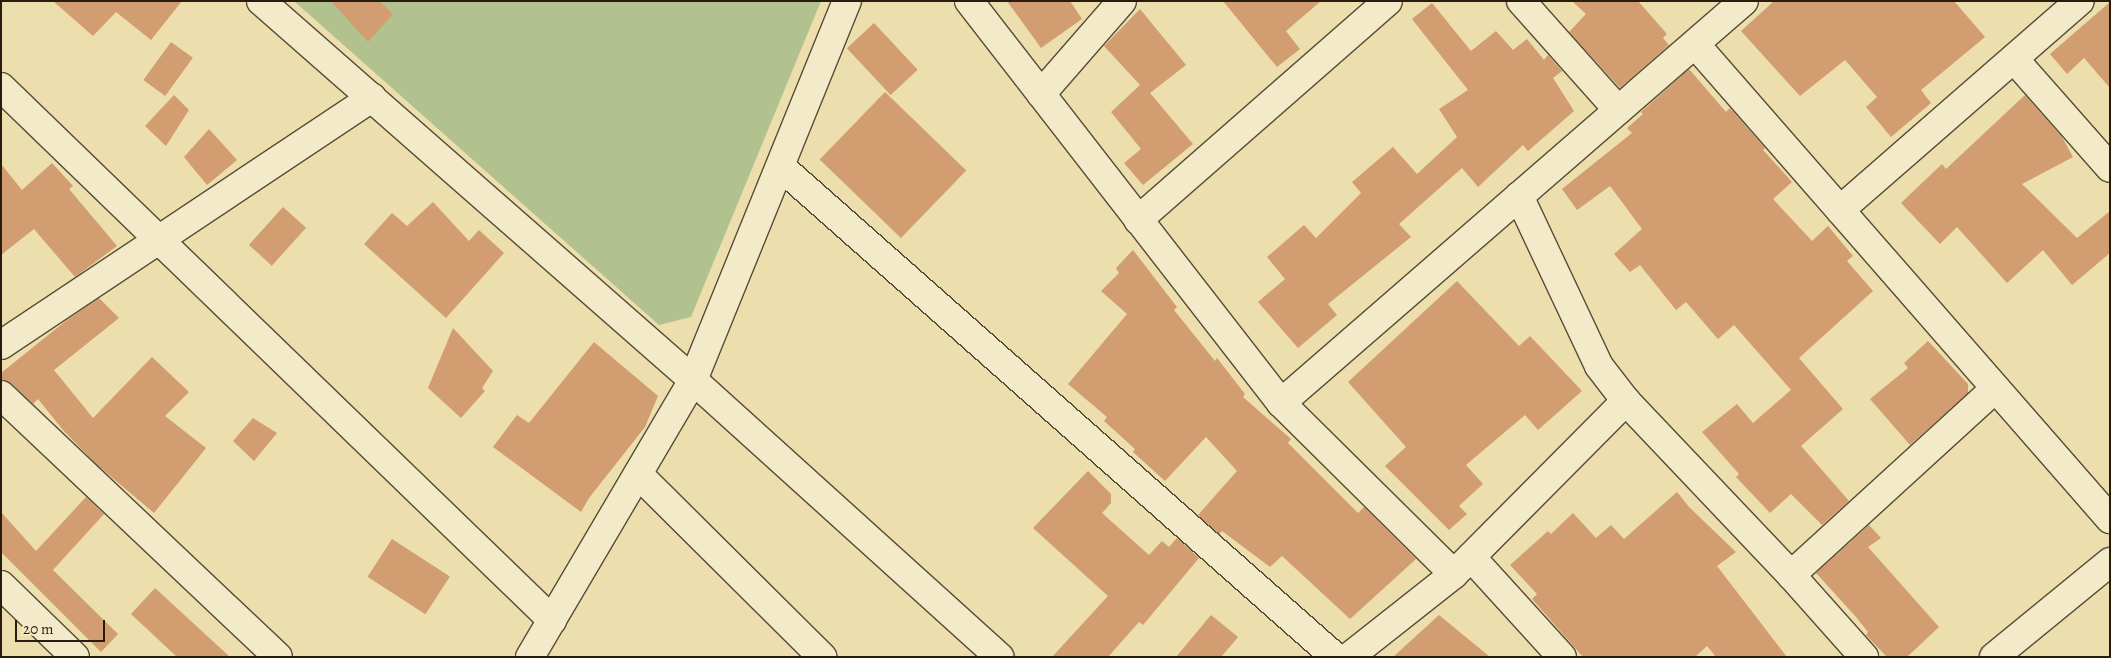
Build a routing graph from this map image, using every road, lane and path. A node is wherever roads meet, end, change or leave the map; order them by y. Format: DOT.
graph roads {
  1 [pos="261,1"];
  2 [pos="847,1"];
  3 [pos="969,1"];
  4 [pos="1122,1"];
  5 [pos="1388,1"];
  6 [pos="1521,1"];
  7 [pos="1744,1"];
  8 [pos="2080,1"];
  9 [pos="1695,44"];
  10 [pos="2014,59"];
  11 [pos="1,87"];
  12 [pos="1041,94"];
  13 [pos="372,98"];
  14 [pos="1618,110"];
  15 [pos="781,168"];
  16 [pos="2110,168"];
  17 [pos="1519,196"];
  18 [pos="1840,210"];
  19 [pos="1138,220"];
  20 [pos="158,238"];
  21 [pos="1,345"];
  22 [pos="693,380"];
  23 [pos="1996,388"];
  24 [pos="1,395"];
  25 [pos="1626,401"];
  26 [pos="1281,403"];
  27 [pos="638,474"];
  28 [pos="2110,519"];
  29 [pos="2110,562"];
  30 [pos="1462,566"];
  31 [pos="1791,575"];
  32 [pos="1,585"];
  33 [pos="552,620"];
  34 [pos="75,657"];
  35 [pos="278,657"];
  36 [pos="530,657"];
  37 [pos="822,657"];
  38 [pos="1000,657"];
  39 [pos="1335,657"];
  40 [pos="1349,657"];
  41 [pos="1562,657"];
  42 [pos="1864,657"];
  43 [pos="1994,657"];
  1 -- 13 [label="street"];
  2 -- 15 [label="street"];
  3 -- 12 [label="street"];
  4 -- 12 [label="street"];
  5 -- 19 [label="street"];
  6 -- 14 [label="street"];
  7 -- 9 [label="street"];
  8 -- 10 [label="street"];
  9 -- 14 [label="street"];
  9 -- 18 [label="street"];
  10 -- 16 [label="street"];
  10 -- 18 [label="street"];
  11 -- 20 [label="street"];
  12 -- 19 [label="street"];
  13 -- 20 [label="street"];
  13 -- 22 [label="street"];
  14 -- 17 [label="street"];
  15 -- 22 [label="street"];
  15 -- 39 [label="street"];
  17 -- 25 [label="street"];
  17 -- 26 [label="street"];
  18 -- 23 [label="street"];
  19 -- 26 [label="street"];
  20 -- 21 [label="street"];
  20 -- 33 [label="street"];
  22 -- 27 [label="street"];
  22 -- 38 [label="street"];
  23 -- 28 [label="street"];
  23 -- 31 [label="street"];
  24 -- 35 [label="street"];
  25 -- 30 [label="street"];
  25 -- 31 [label="street"];
  26 -- 30 [label="street"];
  27 -- 33 [label="street"];
  27 -- 37 [label="street"];
  29 -- 43 [label="street"];
  30 -- 40 [label="street"];
  30 -- 41 [label="street"];
  31 -- 42 [label="street"];
  32 -- 34 [label="street"];
  33 -- 36 [label="street"];
}
